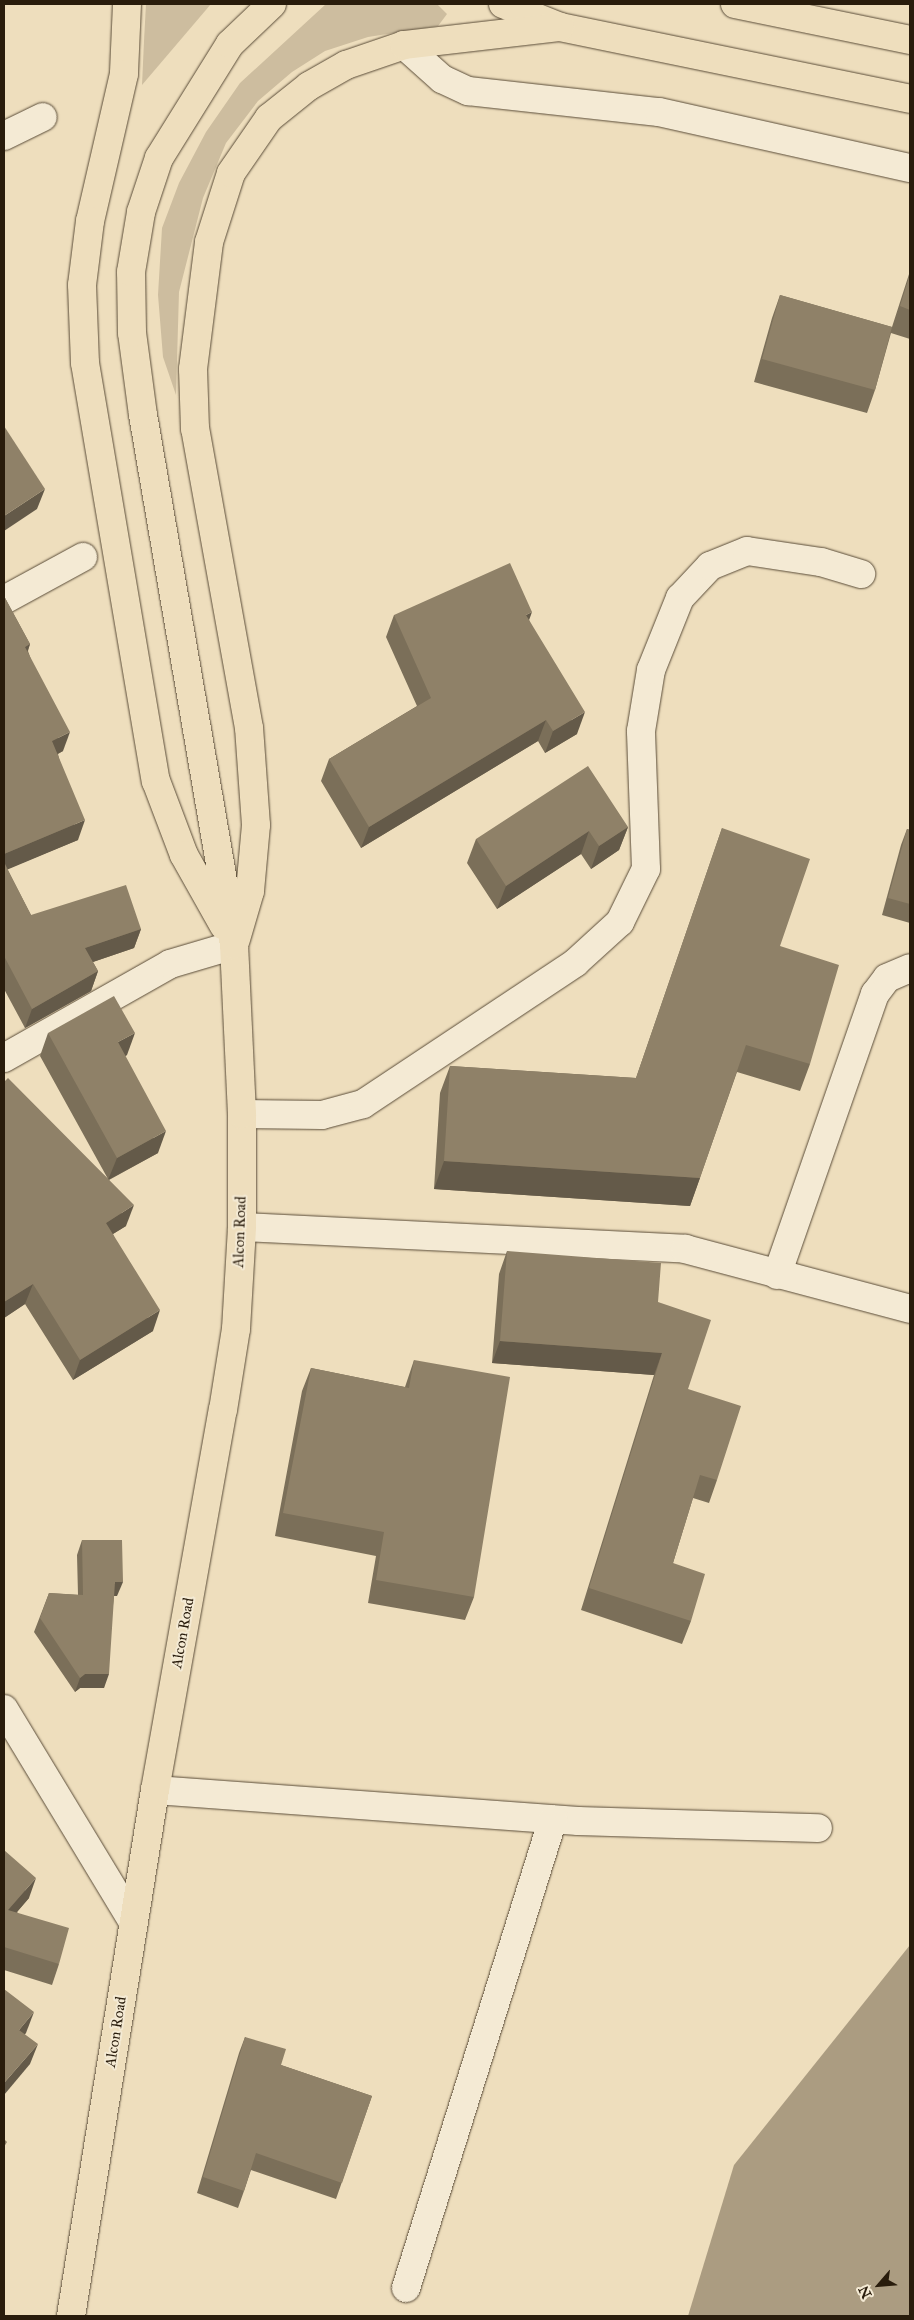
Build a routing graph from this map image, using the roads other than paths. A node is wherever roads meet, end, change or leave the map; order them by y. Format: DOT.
graph roads {
  1 [pos="126,4"];
  2 [pos="272,4"];
  3 [pos="503,4"];
  4 [pos="735,4"];
  5 [pos="560,27"];
  6 [pos="910,40"];
  7 [pos="404,45"];
  8 [pos="910,99"];
  9 [pos="43,117"];
  10 [pos="4,136"];
  11 [pos="910,168"];
  12 [pos="83,557"];
  13 [pos="861,574"];
  14 [pos="4,600"];
  15 [pos="234,945"];
  16 [pos="910,968"];
  17 [pos="4,1058"];
  18 [pos="242,1114"];
  19 [pos="242,1228"];
  20 [pos="777,1275"];
  21 [pos="910,1309"];
  22 [pos="4,1709"];
  23 [pos="155,1790"];
  24 [pos="553,1820"];
  25 [pos="818,1828"];
  26 [pos="133,1922"];
  27 [pos="406,2288"];
  28 [pos="70,2316"];
  1 -- 15 [label="main road"];
  2 -- 15 [label="main road"];
  3 -- 5 [label="main road"];
  4 -- 6 [label="main road"];
  5 -- 7 [label="main road"];
  5 -- 8 [label="main road"];
  7 -- 11 [label="street"];
  7 -- 15 [label="main road"];
  9 -- 10 [label="street"];
  12 -- 14 [label="street"];
  13 -- 18 [label="street"];
  15 -- 17 [label="street"];
  15 -- 18 [label="main road, Alcon Road"];
  16 -- 20 [label="street"];
  18 -- 19 [label="main road, Alcon Road"];
  19 -- 20 [label="street"];
  19 -- 23 [label="main road, Alcon Road"];
  20 -- 21 [label="street"];
  22 -- 26 [label="street"];
  23 -- 24 [label="street"];
  23 -- 26 [label="main road, Alcon Road"];
  24 -- 25 [label="street"];
  24 -- 27 [label="street"];
  26 -- 28 [label="main road, Alcon Road"];
}
